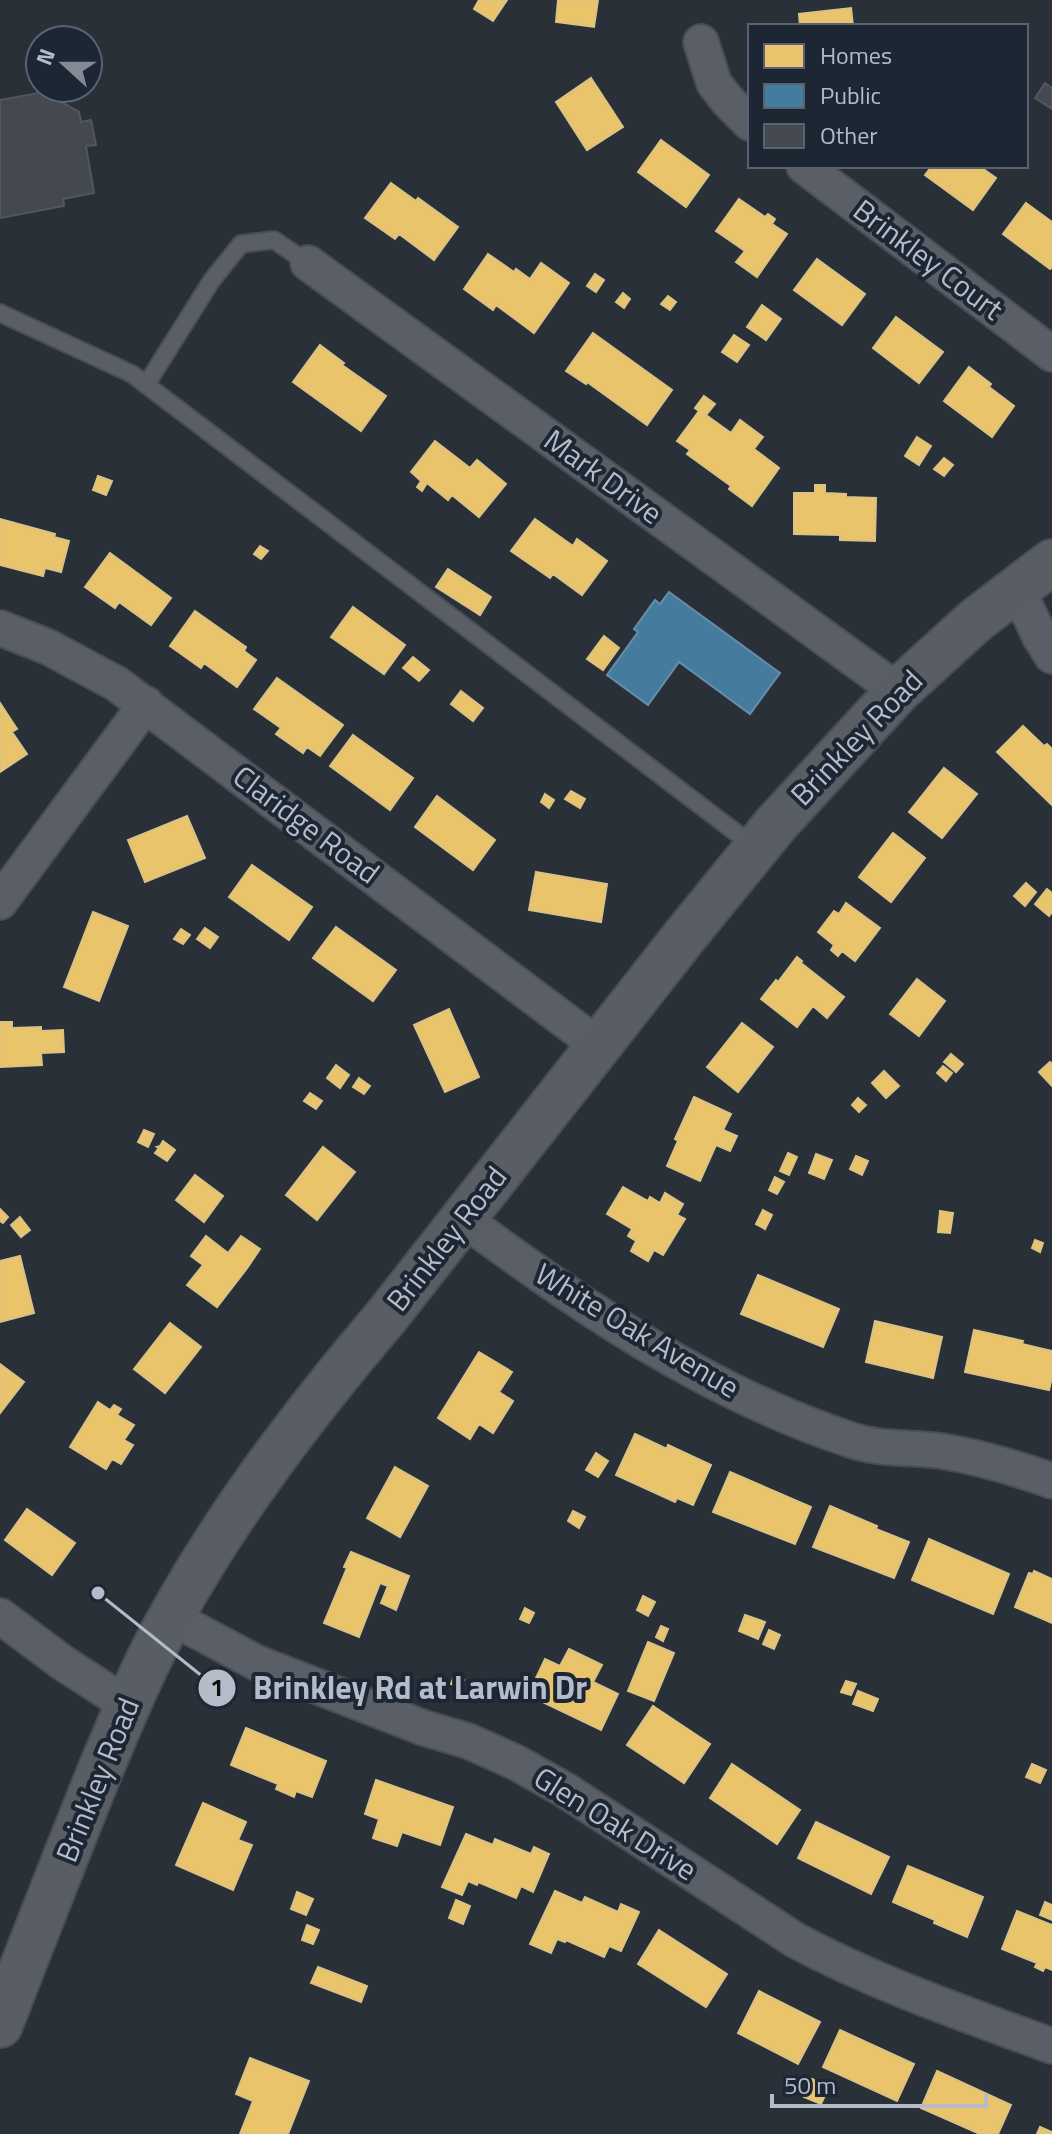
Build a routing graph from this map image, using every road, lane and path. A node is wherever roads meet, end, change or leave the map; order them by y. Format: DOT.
graph roads {
  1 [pos="701,42"];
  2 [pos="748,121"];
  3 [pos="807,168"];
  4 [pos="308,263"];
  5 [pos="0,313"];
  6 [pos="1052,354"];
  7 [pos="146,385"];
  8 [pos="1052,562"];
  9 [pos="1017,588"];
  10 [pos="0,628"];
  11 [pos="1052,656"];
  12 [pos="898,691"];
  13 [pos="146,704"];
  14 [pos="756,848"];
  15 [pos="0,902"];
  16 [pos="599,1046"];
  17 [pos="462,1218"];
  18 [pos="1052,1481"];
  19 [pos="0,1616"];
  20 [pos="171,1617"];
  21 [pos="128,1705"];
  22 [pos="0,2025"];
  23 [pos="1052,2046"];
  1 -- 2 [label="street"];
  3 -- 6 [label="street, Brinkley Court"];
  4 -- 7 [label="lane"];
  4 -- 12 [label="street, Mark Drive"];
  5 -- 7 [label="lane"];
  7 -- 14 [label="lane"];
  8 -- 9 [label="main road, Brinkley Road"];
  9 -- 11 [label="street"];
  9 -- 12 [label="main road, Brinkley Road"];
  10 -- 13 [label="street, Claridge Road"];
  12 -- 14 [label="main road, Brinkley Road"];
  13 -- 15 [label="street"];
  13 -- 16 [label="street, Claridge Road"];
  14 -- 16 [label="main road, Brinkley Road"];
  16 -- 17 [label="main road, Brinkley Road"];
  17 -- 18 [label="street, White Oak Avenue"];
  17 -- 20 [label="main road, Brinkley Road"];
  19 -- 21 [label="street"];
  20 -- 21 [label="main road, Brinkley Road"];
  20 -- 23 [label="street, Glen Oak Drive"];
  21 -- 22 [label="main road, Brinkley Road"];
}
